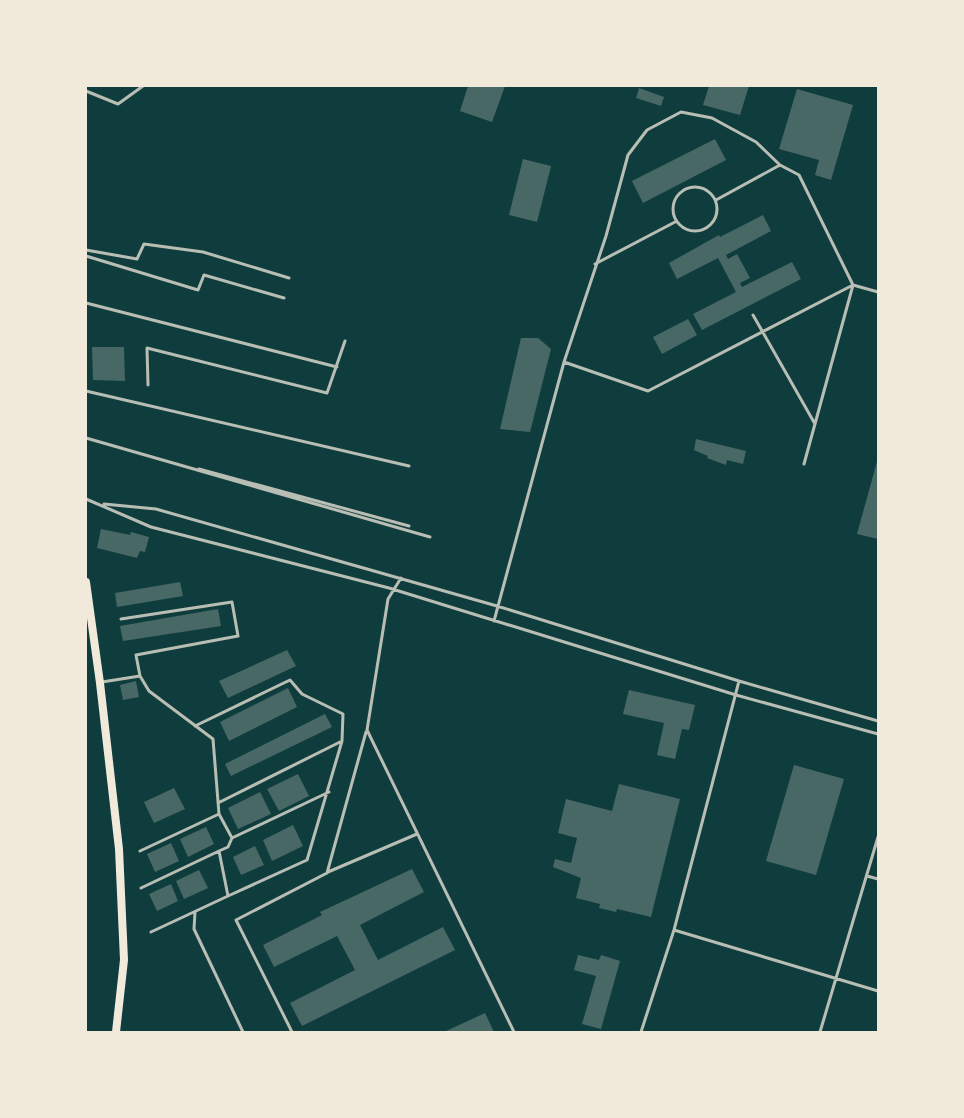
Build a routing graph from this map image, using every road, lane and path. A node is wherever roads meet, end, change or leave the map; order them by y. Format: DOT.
graph roads {
  1 [pos="143,86"];
  2 [pos="86,91"];
  3 [pos="780,165"];
  4 [pos="716,200"];
  5 [pos="675,222"];
  6 [pos="86,250"];
  7 [pos="86,256"];
  8 [pos="595,264"];
  9 [pos="289,278"];
  10 [pos="853,285"];
  11 [pos="879,292"];
  12 [pos="284,298"];
  13 [pos="86,303"];
  14 [pos="753,315"];
  15 [pos="762,333"];
  16 [pos="345,341"];
  17 [pos="564,362"];
  18 [pos="337,367"];
  19 [pos="148,385"];
  20 [pos="86,391"];
  21 [pos="815,424"];
  22 [pos="86,438"];
  23 [pos="804,464"];
  24 [pos="409,466"];
  25 [pos="86,499"];
  26 [pos="100,504"];
  27 [pos="409,526"];
  28 [pos="430,537"];
  29 [pos="402,579"];
  30 [pos="86,582"];
  31 [pos="497,606"];
  32 [pos="121,619"];
  33 [pos="494,621"];
  34 [pos="140,676"];
  35 [pos="739,681"];
  36 [pos="100,683"];
  37 [pos="735,695"];
  38 [pos="879,721"];
  39 [pos="195,726"];
  40 [pos="367,730"];
  41 [pos="879,734"];
  42 [pos="342,741"];
  43 [pos="329,792"];
  44 [pos="218,803"];
  45 [pos="219,814"];
  46 [pos="417,834"];
  47 [pos="879,837"];
  48 [pos="232,838"];
  49 [pos="140,851"];
  50 [pos="219,851"];
  51 [pos="327,873"];
  52 [pos="867,876"];
  53 [pos="879,879"];
  54 [pos="141,888"];
  55 [pos="228,896"];
  56 [pos="195,912"];
  57 [pos="674,930"];
  58 [pos="151,932"];
  59 [pos="836,981"];
  60 [pos="879,991"];
  61 [pos="116,1032"];
  62 [pos="243,1032"];
  63 [pos="292,1032"];
  64 [pos="514,1032"];
  65 [pos="641,1032"];
  66 [pos="820,1032"];
  1 -- 2 [label="lane"];
  3 -- 4 [label="lane"];
  3 -- 8 [label="lane"];
  3 -- 10 [label="lane"];
  4 -- 5 [label="lane"];
  4 -- 5 [label="lane"];
  5 -- 8 [label="lane"];
  6 -- 9 [label="lane"];
  7 -- 12 [label="lane"];
  8 -- 17 [label="lane"];
  10 -- 11 [label="lane"];
  10 -- 15 [label="lane"];
  10 -- 21 [label="lane"];
  13 -- 18 [label="lane"];
  14 -- 15 [label="lane"];
  15 -- 17 [label="lane"];
  15 -- 21 [label="lane"];
  16 -- 18 [label="lane"];
  17 -- 31 [label="lane"];
  18 -- 19 [label="lane"];
  20 -- 24 [label="lane"];
  21 -- 23 [label="lane"];
  22 -- 27 [label="lane"];
  22 -- 28 [label="lane"];
  25 -- 26 [label="lane"];
  26 -- 29 [label="lane"];
  26 -- 33 [label="lane"];
  29 -- 31 [label="lane"];
  29 -- 40 [label="lane"];
  30 -- 36 [label="main road"];
  31 -- 33 [label="lane"];
  31 -- 35 [label="lane"];
  32 -- 34 [label="lane"];
  33 -- 37 [label="lane"];
  34 -- 36 [label="lane"];
  34 -- 39 [label="lane"];
  35 -- 37 [label="lane"];
  35 -- 38 [label="lane"];
  36 -- 61 [label="main road"];
  37 -- 41 [label="lane"];
  37 -- 57 [label="lane"];
  39 -- 42 [label="lane"];
  39 -- 44 [label="lane"];
  40 -- 46 [label="lane"];
  40 -- 51 [label="lane"];
  42 -- 43 [label="lane"];
  42 -- 44 [label="lane"];
  43 -- 48 [label="lane"];
  43 -- 55 [label="lane"];
  44 -- 45 [label="lane"];
  45 -- 48 [label="lane"];
  45 -- 49 [label="lane"];
  46 -- 51 [label="lane"];
  46 -- 64 [label="lane"];
  47 -- 52 [label="lane"];
  48 -- 50 [label="lane"];
  50 -- 54 [label="lane"];
  50 -- 55 [label="lane"];
  51 -- 63 [label="lane"];
  52 -- 53 [label="lane"];
  52 -- 59 [label="lane"];
  55 -- 56 [label="lane"];
  56 -- 58 [label="lane"];
  56 -- 62 [label="lane"];
  57 -- 59 [label="lane"];
  57 -- 65 [label="lane"];
  59 -- 60 [label="lane"];
  59 -- 66 [label="lane"];
}
